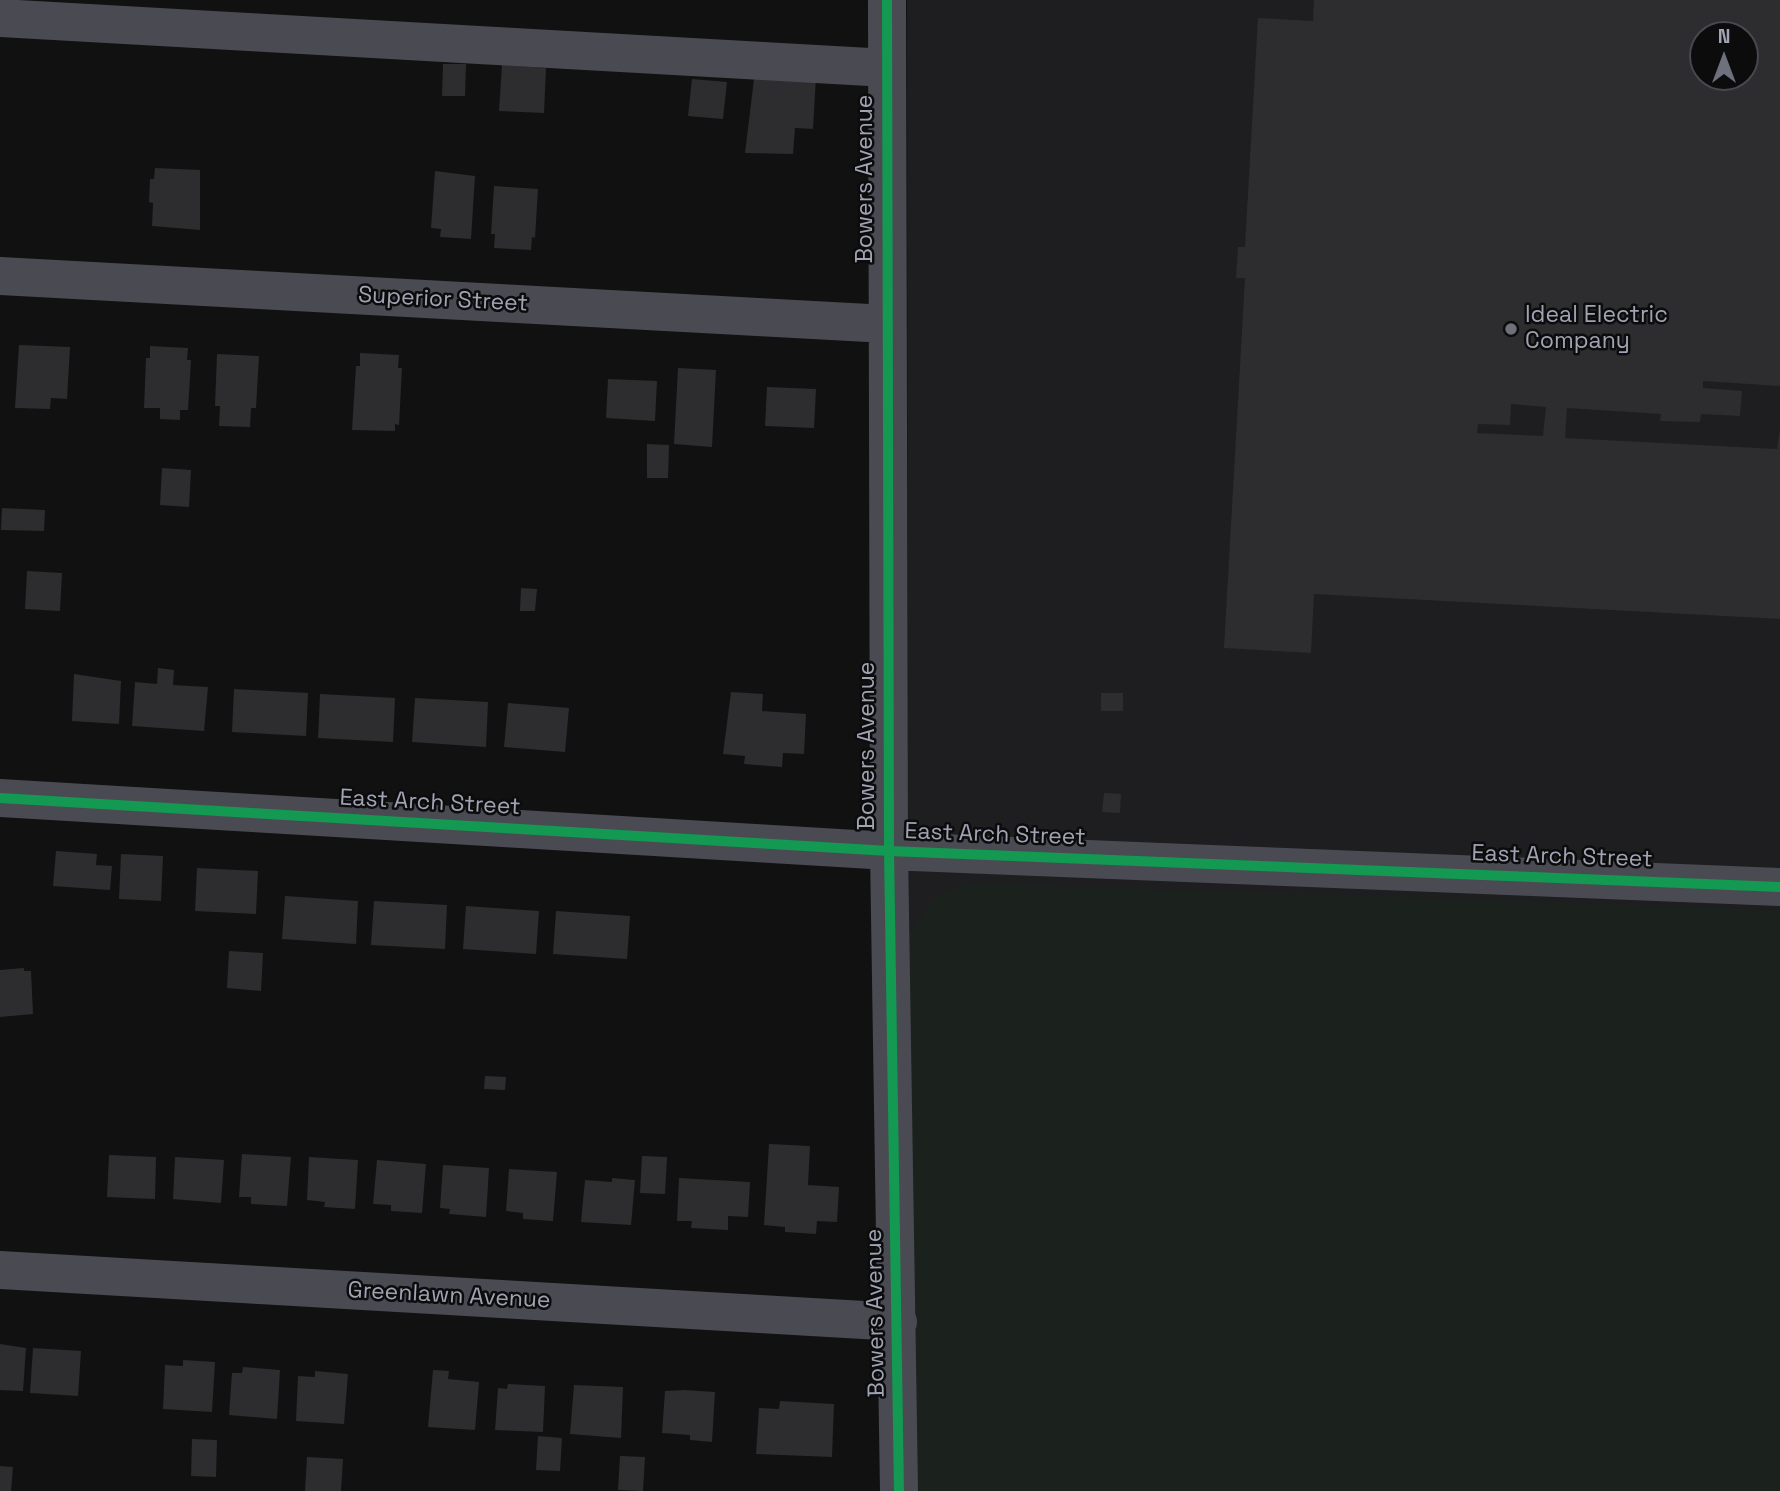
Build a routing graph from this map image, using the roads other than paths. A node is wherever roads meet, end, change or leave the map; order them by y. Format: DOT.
graph roads {
  1 [pos="887,0"];
  2 [pos="0,18"];
  3 [pos="887,68"];
  4 [pos="0,276"];
  5 [pos="887,324"];
  6 [pos="0,798"];
  7 [pos="889,851"];
  8 [pos="1780,887"];
  9 [pos="0,1270"];
  10 [pos="898,1322"];
  11 [pos="898,1491"];
  1 -- 3 [label="street, Bowers Avenue"];
  2 -- 3 [label="street"];
  3 -- 5 [label="street, Bowers Avenue"];
  4 -- 5 [label="street, Superior Street"];
  5 -- 7 [label="street, Bowers Avenue"];
  6 -- 7 [label="street, East Arch Street"];
  7 -- 8 [label="street, East Arch Street"];
  7 -- 10 [label="street, Bowers Avenue"];
  9 -- 10 [label="street, Greenlawn Avenue"];
  10 -- 11 [label="street, Bowers Avenue"];
}
